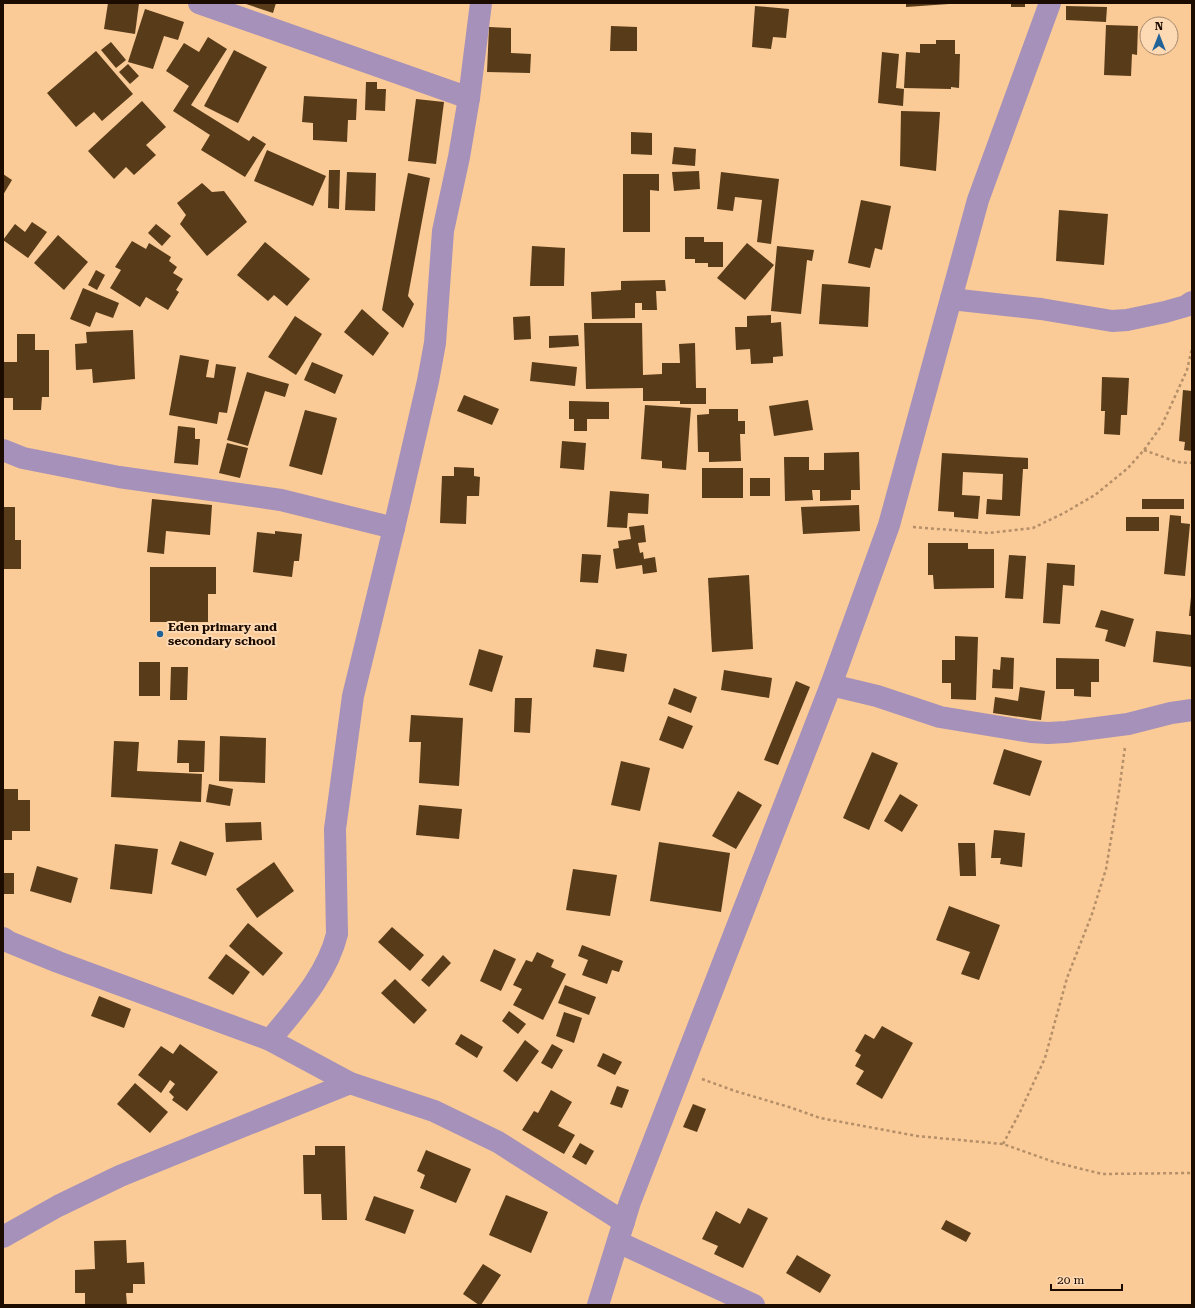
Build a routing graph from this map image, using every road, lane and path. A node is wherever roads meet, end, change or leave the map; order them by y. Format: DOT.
graph roads {
  1 [pos="199,3"];
  2 [pos="481,3"];
  3 [pos="1050,3"];
  4 [pos="469,98"];
  5 [pos="951,299"];
  6 [pos="1192,302"];
  7 [pos="1192,348"];
  8 [pos="3,450"];
  9 [pos="1144,450"];
  10 [pos="1192,464"];
  11 [pos="889,525"];
  12 [pos="394,528"];
  13 [pos="831,685"];
  14 [pos="1192,710"];
  15 [pos="1128,724"];
  16 [pos="3,938"];
  17 [pos="270,1040"];
  18 [pos="681,1072"];
  19 [pos="350,1083"];
  20 [pos="1003,1144"];
  21 [pos="1192,1173"];
  22 [pos="624,1222"];
  23 [pos="3,1237"];
  24 [pos="618,1242"];
  25 [pos="598,1305"];
  26 [pos="754,1305"];
  1 -- 4 [label="street"];
  2 -- 4 [label="street"];
  3 -- 5 [label="street"];
  4 -- 12 [label="street"];
  5 -- 6 [label="street"];
  5 -- 11 [label="street"];
  7 -- 9 [label="path"];
  8 -- 12 [label="street"];
  9 -- 10 [label="path"];
  9 -- 11 [label="path"];
  11 -- 13 [label="street"];
  12 -- 17 [label="street"];
  13 -- 15 [label="street"];
  13 -- 18 [label="street"];
  14 -- 15 [label="street"];
  15 -- 20 [label="path"];
  16 -- 17 [label="street"];
  17 -- 19 [label="street"];
  18 -- 20 [label="path"];
  18 -- 22 [label="street"];
  19 -- 22 [label="street"];
  19 -- 23 [label="street"];
  20 -- 21 [label="path"];
  22 -- 24 [label="street"];
  24 -- 25 [label="street"];
  24 -- 26 [label="street"];
}
